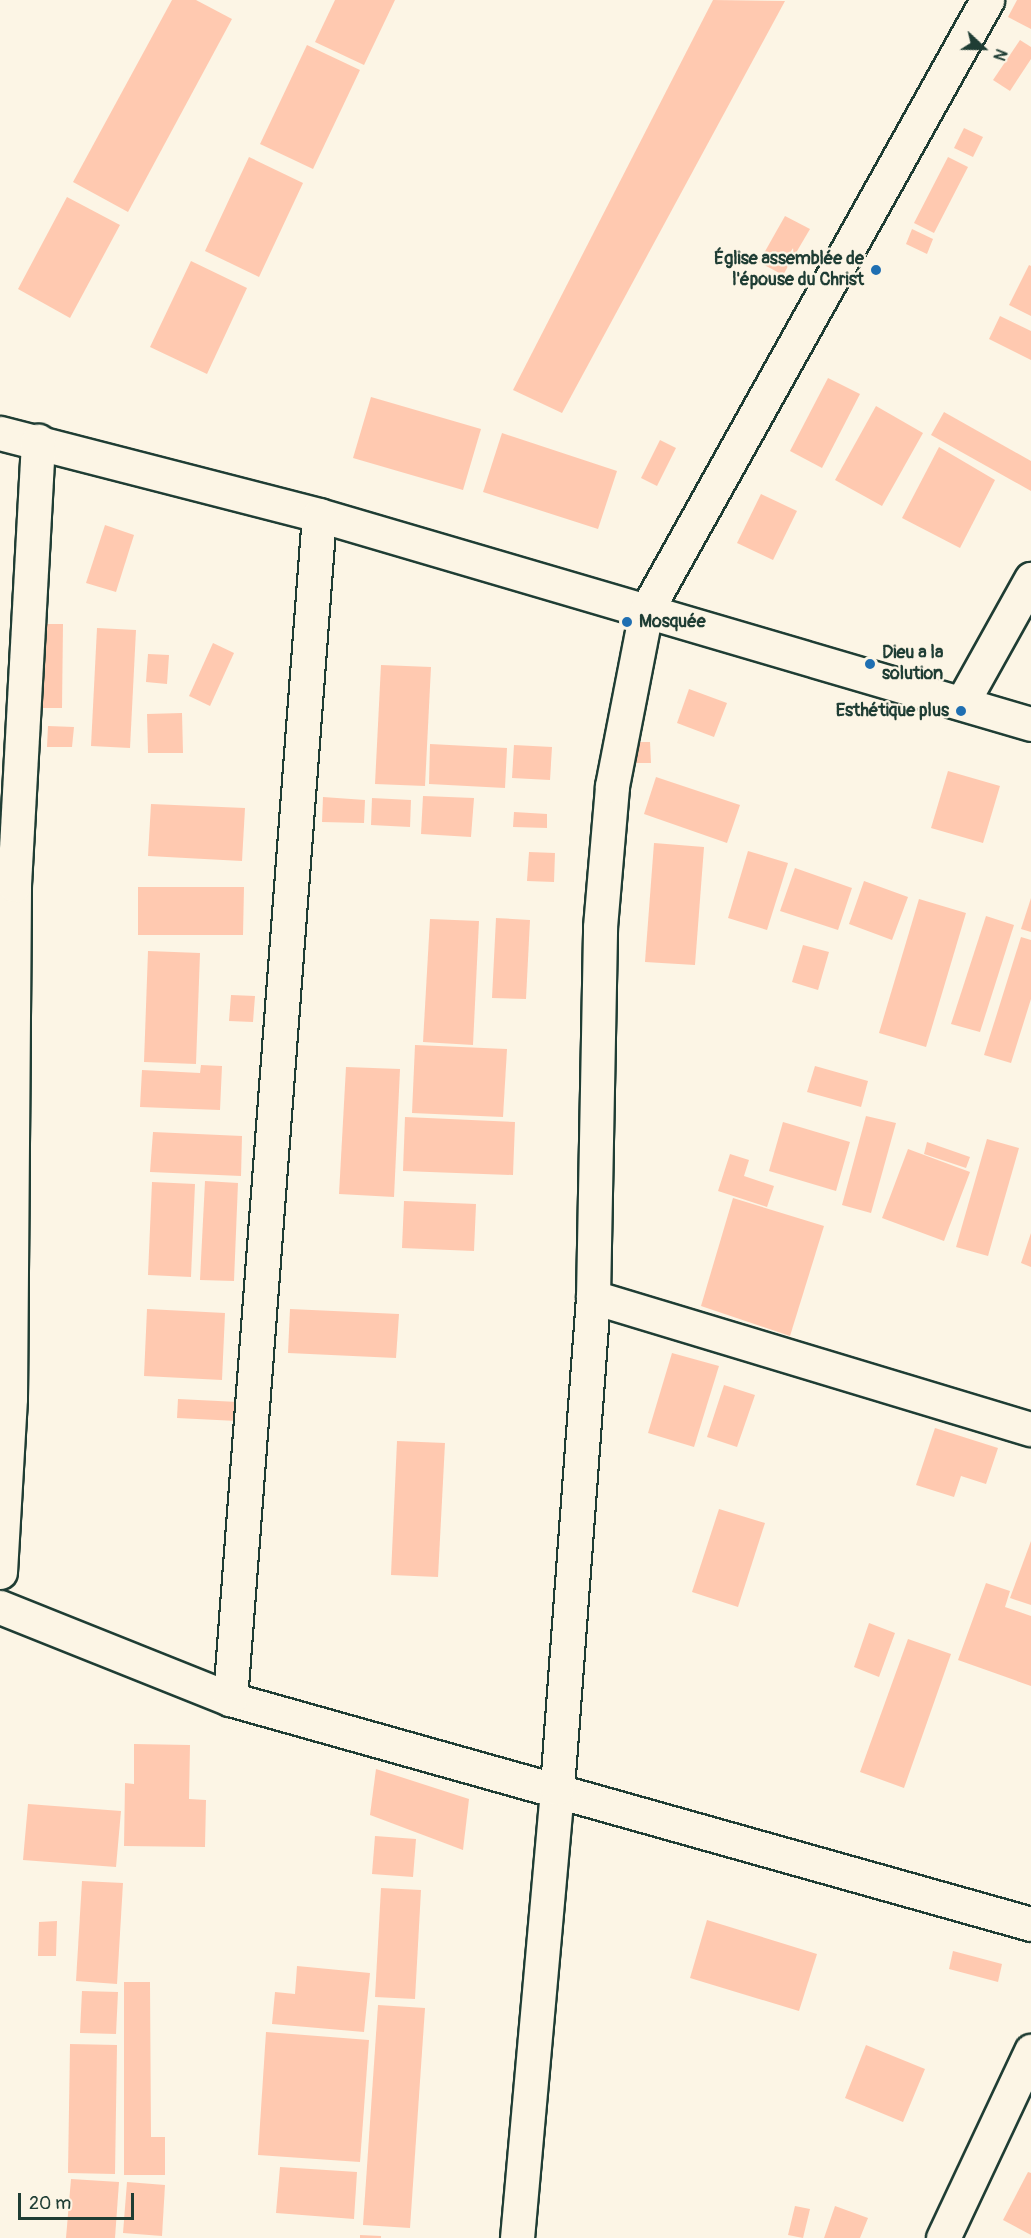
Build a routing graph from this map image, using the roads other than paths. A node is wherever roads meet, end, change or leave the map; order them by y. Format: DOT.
graph roads {
  1 [pos="987,0"];
  2 [pos="0,433"];
  3 [pos="38,441"];
  4 [pos="319,515"];
  5 [pos="1031,579"];
  6 [pos="646,611"];
  7 [pos="963,701"];
  8 [pos="1031,724"];
  9 [pos="593,1297"];
  10 [pos="1031,1429"];
  11 [pos="0,1572"];
  12 [pos="0,1606"];
  13 [pos="230,1699"];
  14 [pos="557,1788"];
  15 [pos="1031,1924"];
  16 [pos="1031,2051"];
  17 [pos="517,2238"];
  18 [pos="943,2238"];
  1 -- 6 [label="street"];
  2 -- 3 [label="street"];
  3 -- 4 [label="street"];
  3 -- 11 [label="street"];
  4 -- 6 [label="street"];
  4 -- 13 [label="street"];
  5 -- 7 [label="street"];
  6 -- 7 [label="street"];
  6 -- 9 [label="street"];
  7 -- 8 [label="street"];
  9 -- 10 [label="street"];
  9 -- 14 [label="street"];
  12 -- 13 [label="street"];
  13 -- 14 [label="street"];
  14 -- 15 [label="street"];
  14 -- 17 [label="street"];
  16 -- 18 [label="street"];
}
